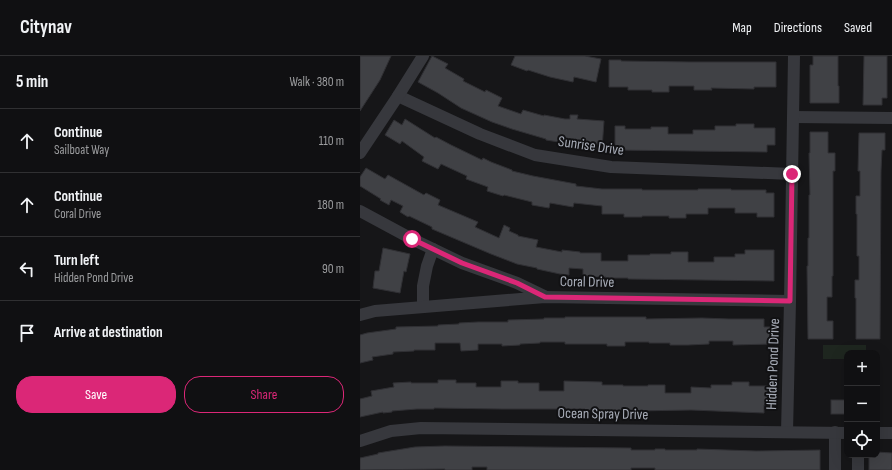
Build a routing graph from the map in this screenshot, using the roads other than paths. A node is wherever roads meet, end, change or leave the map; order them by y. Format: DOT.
graph roads {
  1 [pos="423,56"];
  2 [pos="794,56"];
  3 [pos="398,96"];
  4 [pos="793,117"];
  5 [pos="892,118"];
  6 [pos="360,153"];
  7 [pos="792,174"];
  8 [pos="360,211"];
  9 [pos="433,249"];
  10 [pos="545,297"];
  11 [pos="790,301"];
  12 [pos="423,307"];
  13 [pos="360,315"];
  14 [pos="787,432"];
  15 [pos="841,433"];
  16 [pos="880,433"];
  17 [pos="892,433"];
  18 [pos="360,441"];
  19 [pos="858,458"];
  20 [pos="835,470"];
  21 [pos="858,470"];
  1 -- 3 [label="street"];
  2 -- 4 [label="street, Hidden Pond Drive"];
  3 -- 6 [label="street"];
  3 -- 7 [label="street, Sunrise Drive"];
  4 -- 5 [label="street"];
  4 -- 7 [label="street, Hidden Pond Drive"];
  7 -- 11 [label="street, Hidden Pond Drive"];
  8 -- 9 [label="street"];
  9 -- 10 [label="street"];
  9 -- 12 [label="street"];
  10 -- 11 [label="street, Coral Drive"];
  10 -- 12 [label="street, Coral Drive"];
  11 -- 14 [label="street, Hidden Pond Drive"];
  12 -- 13 [label="street, Coral Drive"];
  14 -- 15 [label="street, Ocean Spray Drive"];
  14 -- 18 [label="street, Ocean Spray Drive"];
  15 -- 20 [label="street"];
  16 -- 17 [label="street"];
  19 -- 21 [label="street"];
}
